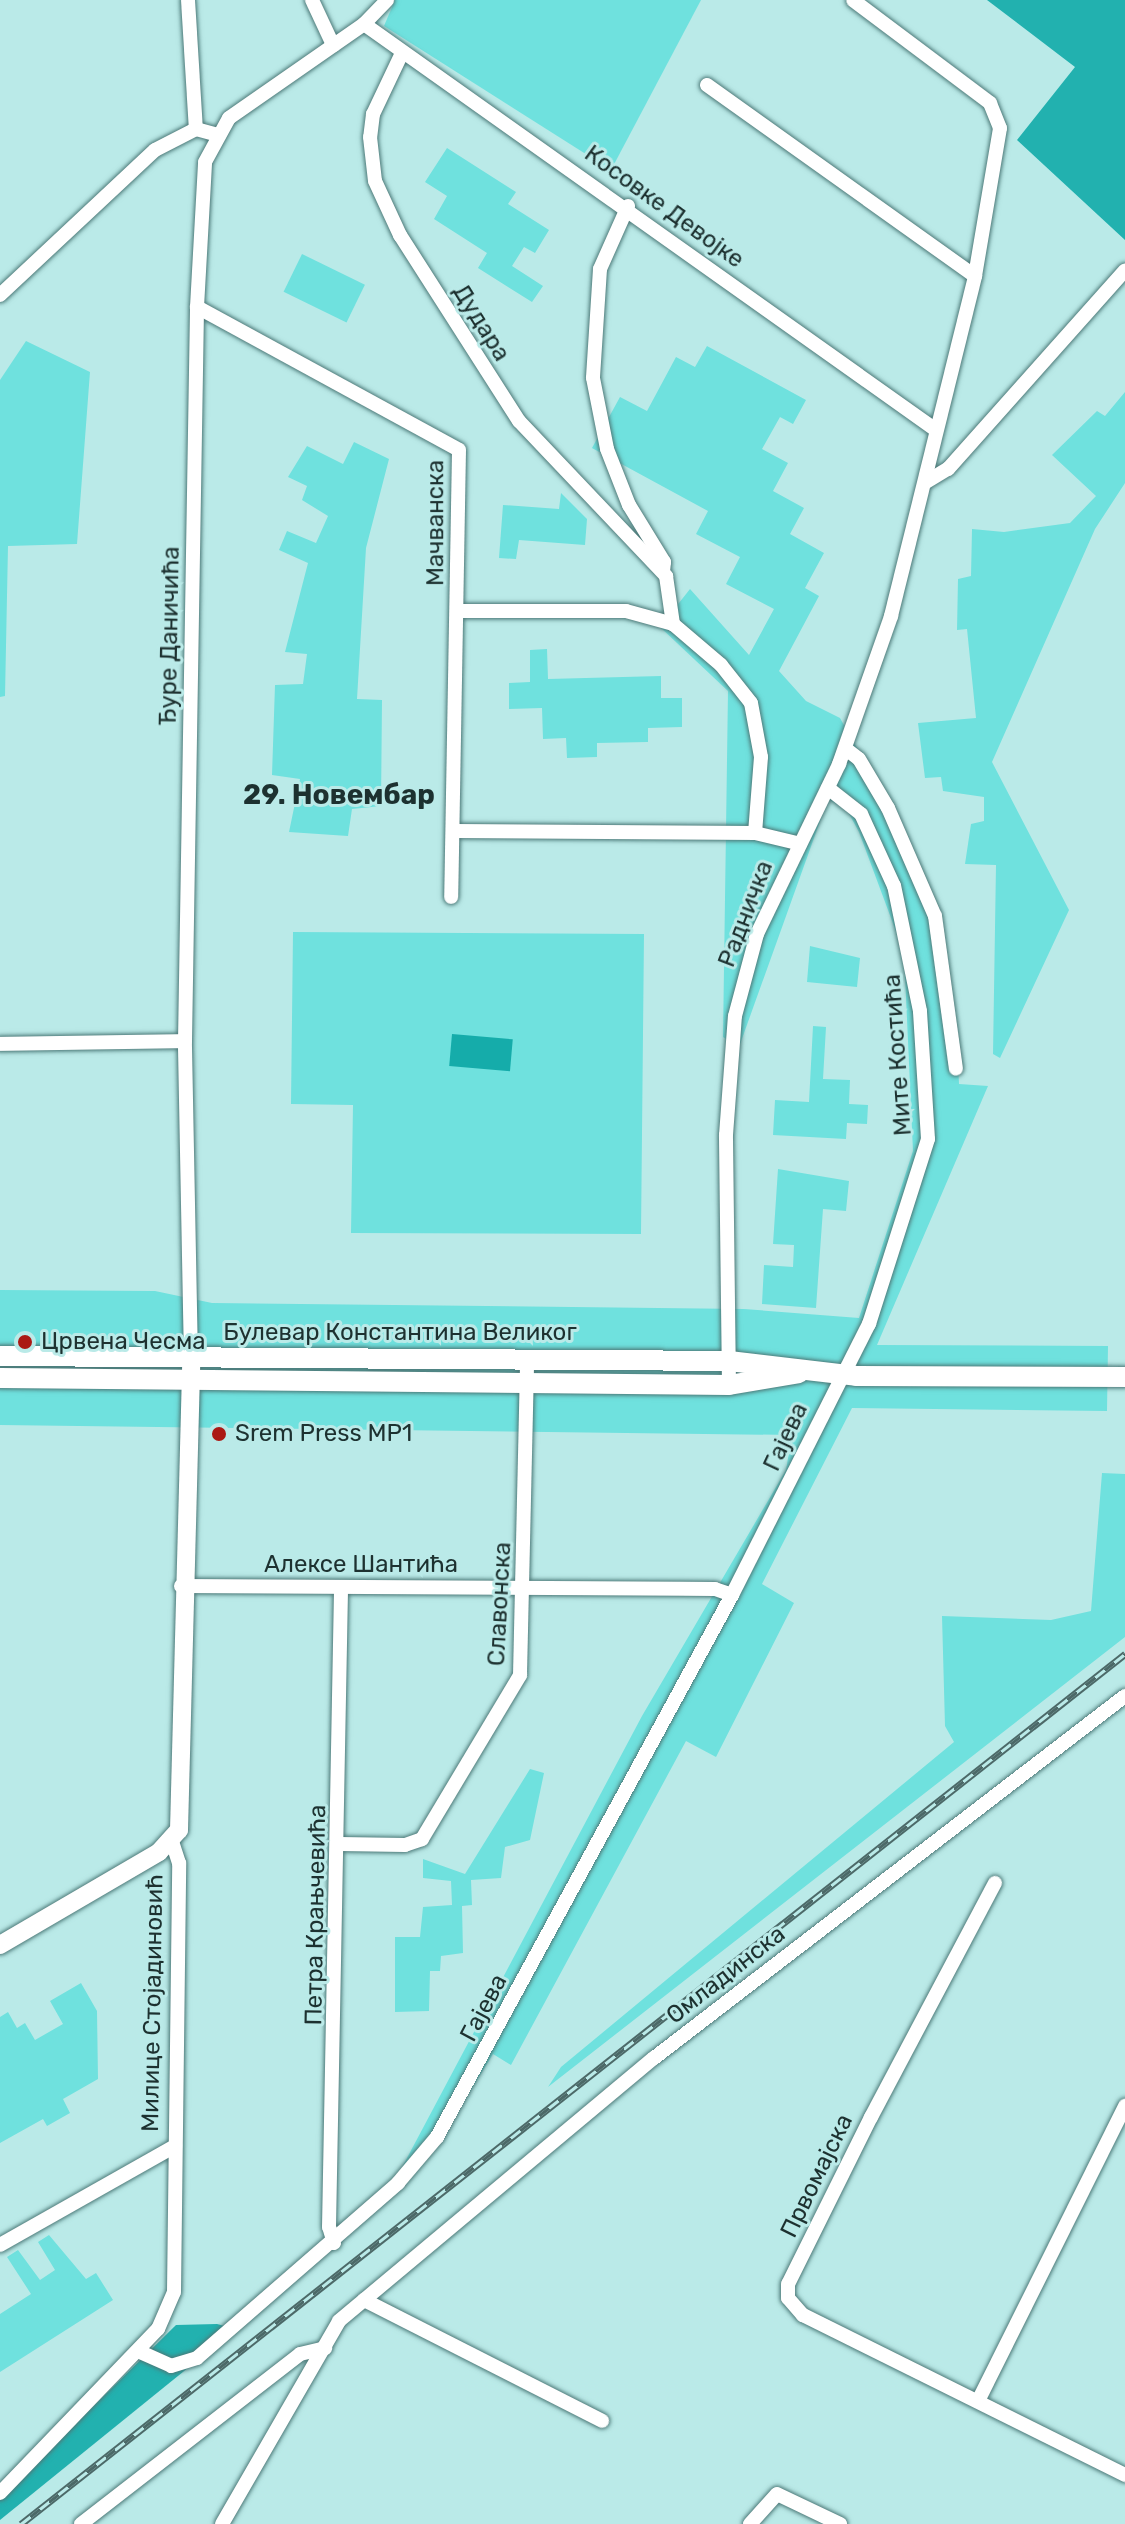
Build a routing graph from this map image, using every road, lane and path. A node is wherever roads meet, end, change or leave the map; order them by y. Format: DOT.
graph roads {
  1 [pos="188,0"];
  2 [pos="312,0"];
  3 [pos="387,0"];
  4 [pos="853,0"];
  5 [pos="364,24"];
  6 [pos="333,45"];
  7 [pos="402,53"];
  8 [pos="707,85"];
  9 [pos="196,129"];
  10 [pos="215,134"];
  11 [pos="628,206"];
  12 [pos="1125,270"];
  13 [pos="975,276"];
  14 [pos="0,295"];
  15 [pos="197,307"];
  16 [pos="936,430"];
  17 [pos="926,482"];
  18 [pos="662,572"];
  19 [pos="457,611"];
  20 [pos="673,624"];
  21 [pos="846,749"];
  22 [pos="828,788"];
  23 [pos="455,831"];
  24 [pos="755,833"];
  25 [pos="797,843"];
  26 [pos="451,897"];
  27 [pos="185,1041"];
  28 [pos="0,1044"];
  29 [pos="956,1069"];
  30 [pos="0,1356"];
  31 [pos="527,1357"];
  32 [pos="729,1361"];
  33 [pos="190,1370"];
  34 [pos="799,1373"];
  35 [pos="839,1375"];
  36 [pos="1125,1377"];
  37 [pos="0,1378"];
  38 [pos="526,1380"];
  39 [pos="729,1385"];
  40 [pos="181,1586"];
  41 [pos="525,1587"];
  42 [pos="341,1588"];
  43 [pos="732,1595"];
  44 [pos="1125,1696"];
  45 [pos="172,1842"];
  46 [pos="340,1844"];
  47 [pos="995,1883"];
  48 [pos="0,1945"];
  49 [pos="1125,2106"];
  50 [pos="175,2146"];
  51 [pos="334,2243"];
  52 [pos="0,2245"];
  53 [pos="364,2300"];
  54 [pos="325,2348"];
  55 [pos="138,2351"];
  56 [pos="978,2401"];
  57 [pos="602,2421"];
  58 [pos="1125,2475"];
  59 [pos="0,2493"];
  60 [pos="81,2524"];
  61 [pos="222,2524"];
  62 [pos="750,2524"];
  63 [pos="840,2524"];
  1 -- 9 [label="street"];
  2 -- 6 [label="street"];
  3 -- 5 [label="street"];
  4 -- 13 [label="street"];
  5 -- 6 [label="street"];
  5 -- 7 [label="street, Косовке Девојке"];
  6 -- 10 [label="street"];
  7 -- 11 [label="street, Косовке Девојке"];
  7 -- 18 [label="street, Дудара"];
  8 -- 13 [label="street"];
  9 -- 10 [label="street"];
  9 -- 14 [label="street"];
  10 -- 15 [label="street, Ђуре Даничића"];
  11 -- 16 [label="street, Косовке Девојке"];
  11 -- 18 [label="street"];
  12 -- 17 [label="street"];
  13 -- 16 [label="street"];
  15 -- 19 [label="street, Мачванска"];
  15 -- 27 [label="street, Ђуре Даничића"];
  16 -- 17 [label="street"];
  17 -- 21 [label="street, Радничка"];
  18 -- 20 [label="street"];
  19 -- 20 [label="street"];
  19 -- 23 [label="street, Мачванска"];
  20 -- 24 [label="street"];
  21 -- 22 [label="street, Радничка"];
  21 -- 29 [label="street"];
  22 -- 25 [label="street, Радничка"];
  22 -- 35 [label="street, Мите Костића"];
  23 -- 24 [label="street"];
  23 -- 26 [label="street, Мачванска"];
  24 -- 25 [label="street"];
  25 -- 32 [label="street, Радничка"];
  27 -- 28 [label="street"];
  27 -- 33 [label="street, Ђуре Даничића"];
  30 -- 33 [label="main road, Булевар Константина Великог"];
  31 -- 32 [label="main road, Булевар Константина Великог"];
  31 -- 33 [label="main road, Булевар Константина Великог"];
  31 -- 38 [label="street, Славонска"];
  32 -- 34 [label="main road, Булевар Константина Великог"];
  32 -- 39 [label="street, Радничка"];
  33 -- 37 [label="main road, Булевар Константина Великог"];
  33 -- 38 [label="main road, Булевар Константина Великог"];
  33 -- 40 [label="street, Милице Стојадиновић"];
  34 -- 35 [label="main road, Булевар Константина Великог"];
  34 -- 39 [label="main road, Булевар Константина Великог"];
  35 -- 36 [label="main road, Булевар Константина Великог"];
  35 -- 43 [label="street, Гајева"];
  38 -- 39 [label="main road, Булевар Константина Великог"];
  38 -- 41 [label="street, Славонска"];
  40 -- 42 [label="street, Алексе Шантића"];
  40 -- 45 [label="street, Милице Стојадиновић"];
  41 -- 42 [label="street, Алексе Шантића"];
  41 -- 43 [label="street, Алексе Шантића"];
  41 -- 46 [label="street, Славонска"];
  42 -- 46 [label="street, Петра Крањчевића"];
  43 -- 51 [label="street, Гајева"];
  44 -- 53 [label="street, Омладинска"];
  45 -- 48 [label="street"];
  45 -- 50 [label="street, Милице Стојадиновић"];
  46 -- 51 [label="street, Петра Крањчевића"];
  47 -- 56 [label="street, Првомајска"];
  49 -- 56 [label="street"];
  50 -- 52 [label="street"];
  50 -- 55 [label="street, Милице Стојадиновић"];
  51 -- 55 [label="street, Гајева"];
  53 -- 54 [label="street, Омладинска"];
  53 -- 57 [label="street"];
  54 -- 60 [label="street"];
  54 -- 61 [label="street, Омладинска"];
  55 -- 59 [label="street"];
  56 -- 58 [label="street"];
  62 -- 63 [label="street"];
}
